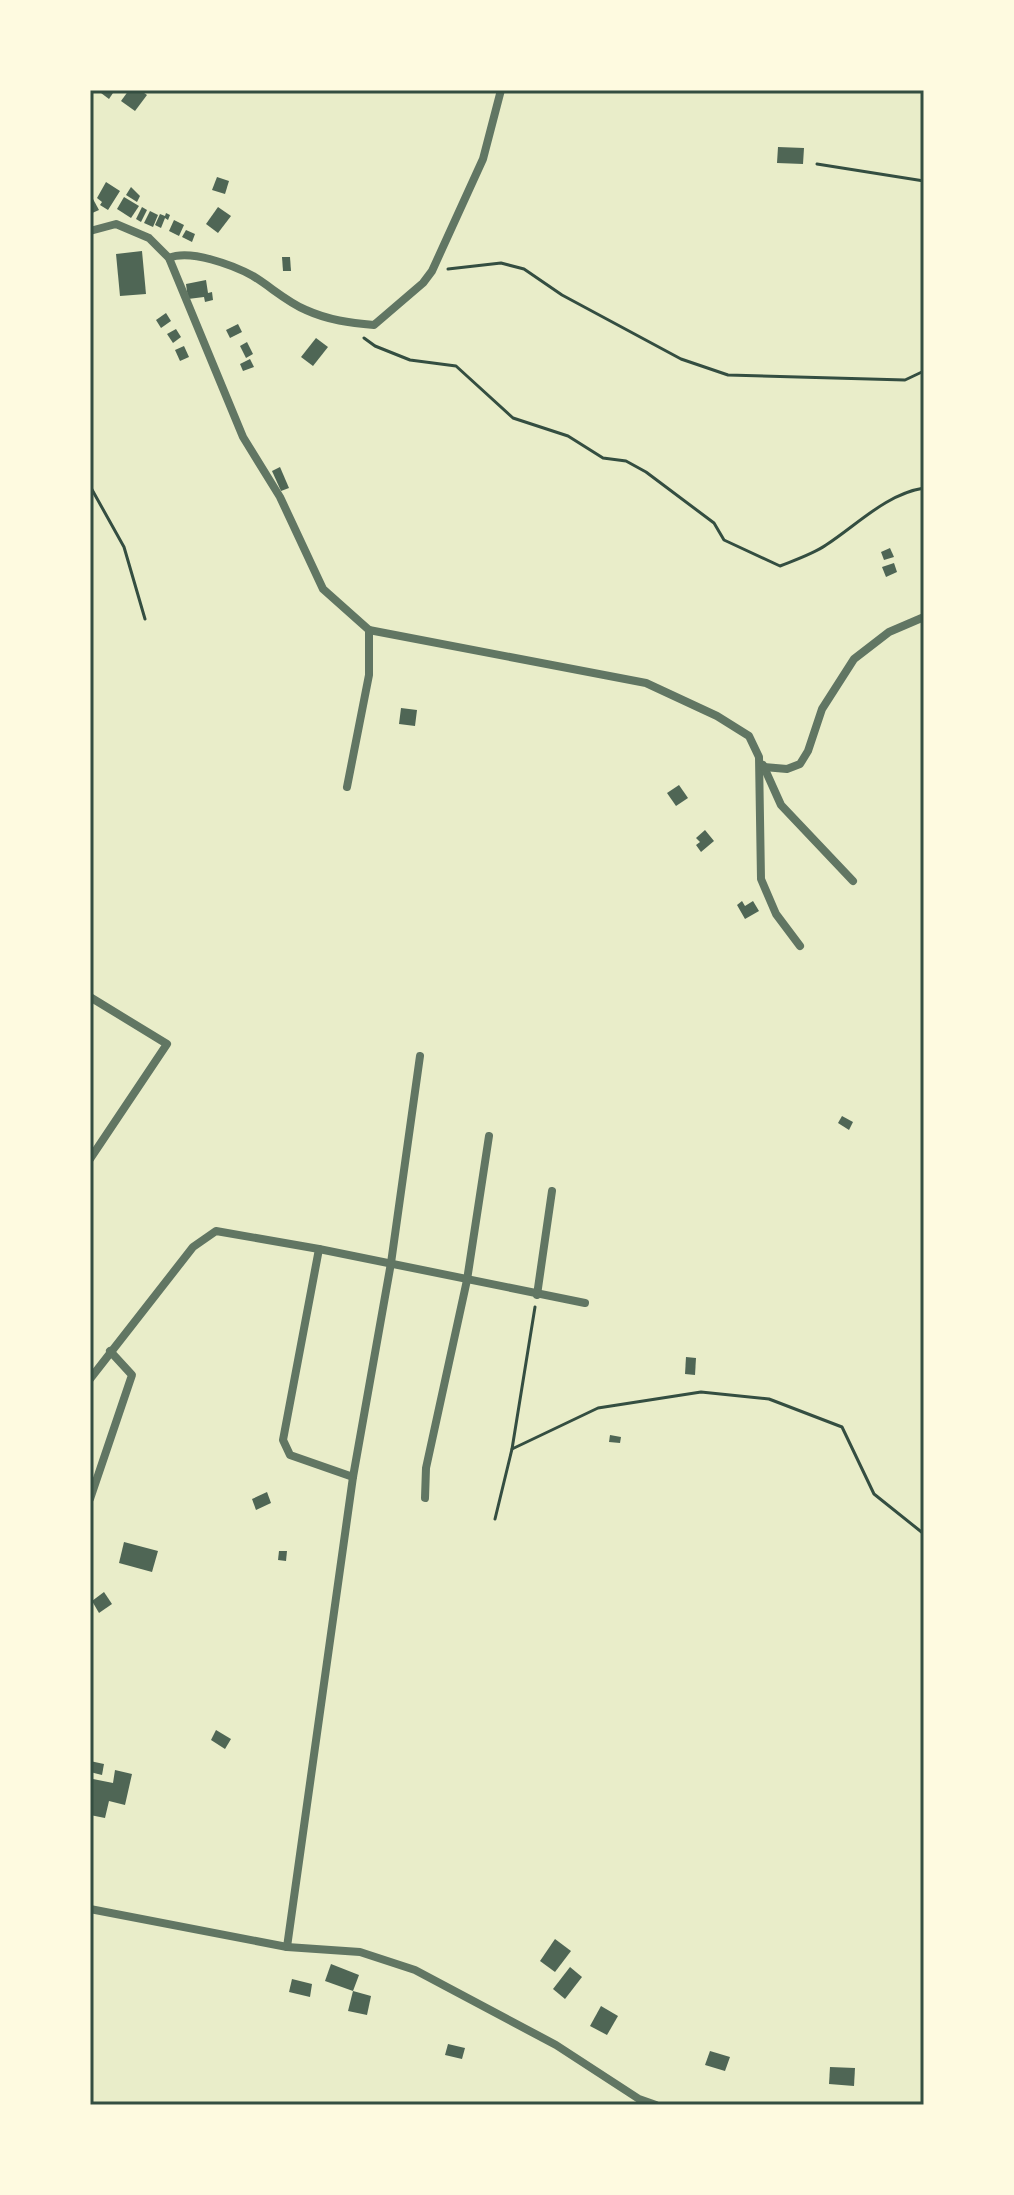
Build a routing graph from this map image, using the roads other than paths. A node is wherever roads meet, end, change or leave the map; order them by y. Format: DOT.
graph roads {
  1 [pos="501,90"];
  2 [pos="90,231"];
  3 [pos="169,258"];
  4 [pos="924,617"];
  5 [pos="369,630"];
  6 [pos="759,757"];
  7 [pos="764,767"];
  8 [pos="347,787"];
  9 [pos="853,881"];
  10 [pos="800,946"];
  11 [pos="90,997"];
  12 [pos="420,1056"];
  13 [pos="489,1136"];
  14 [pos="90,1159"];
  15 [pos="552,1191"];
  16 [pos="319,1249"];
  17 [pos="391,1263"];
  18 [pos="467,1280"];
  19 [pos="537,1295"];
  20 [pos="585,1303"];
  21 [pos="110,1351"];
  22 [pos="90,1379"];
  23 [pos="353,1477"];
  24 [pos="425,1498"];
  25 [pos="90,1499"];
  26 [pos="90,1909"];
  27 [pos="287,1947"];
  28 [pos="656,2105"];
  1 -- 3 [label="street"];
  2 -- 3 [label="street"];
  3 -- 5 [label="street"];
  4 -- 7 [label="street"];
  5 -- 6 [label="street"];
  5 -- 8 [label="street"];
  6 -- 7 [label="street"];
  6 -- 10 [label="street"];
  7 -- 9 [label="street"];
  11 -- 14 [label="street"];
  12 -- 17 [label="street"];
  13 -- 18 [label="street"];
  15 -- 19 [label="street"];
  16 -- 17 [label="street"];
  16 -- 21 [label="street"];
  16 -- 23 [label="street"];
  17 -- 18 [label="street"];
  17 -- 23 [label="street"];
  18 -- 19 [label="street"];
  18 -- 24 [label="street"];
  19 -- 20 [label="street"];
  21 -- 22 [label="street"];
  21 -- 25 [label="street"];
  23 -- 27 [label="street"];
  26 -- 27 [label="street"];
  27 -- 28 [label="street"];
}
